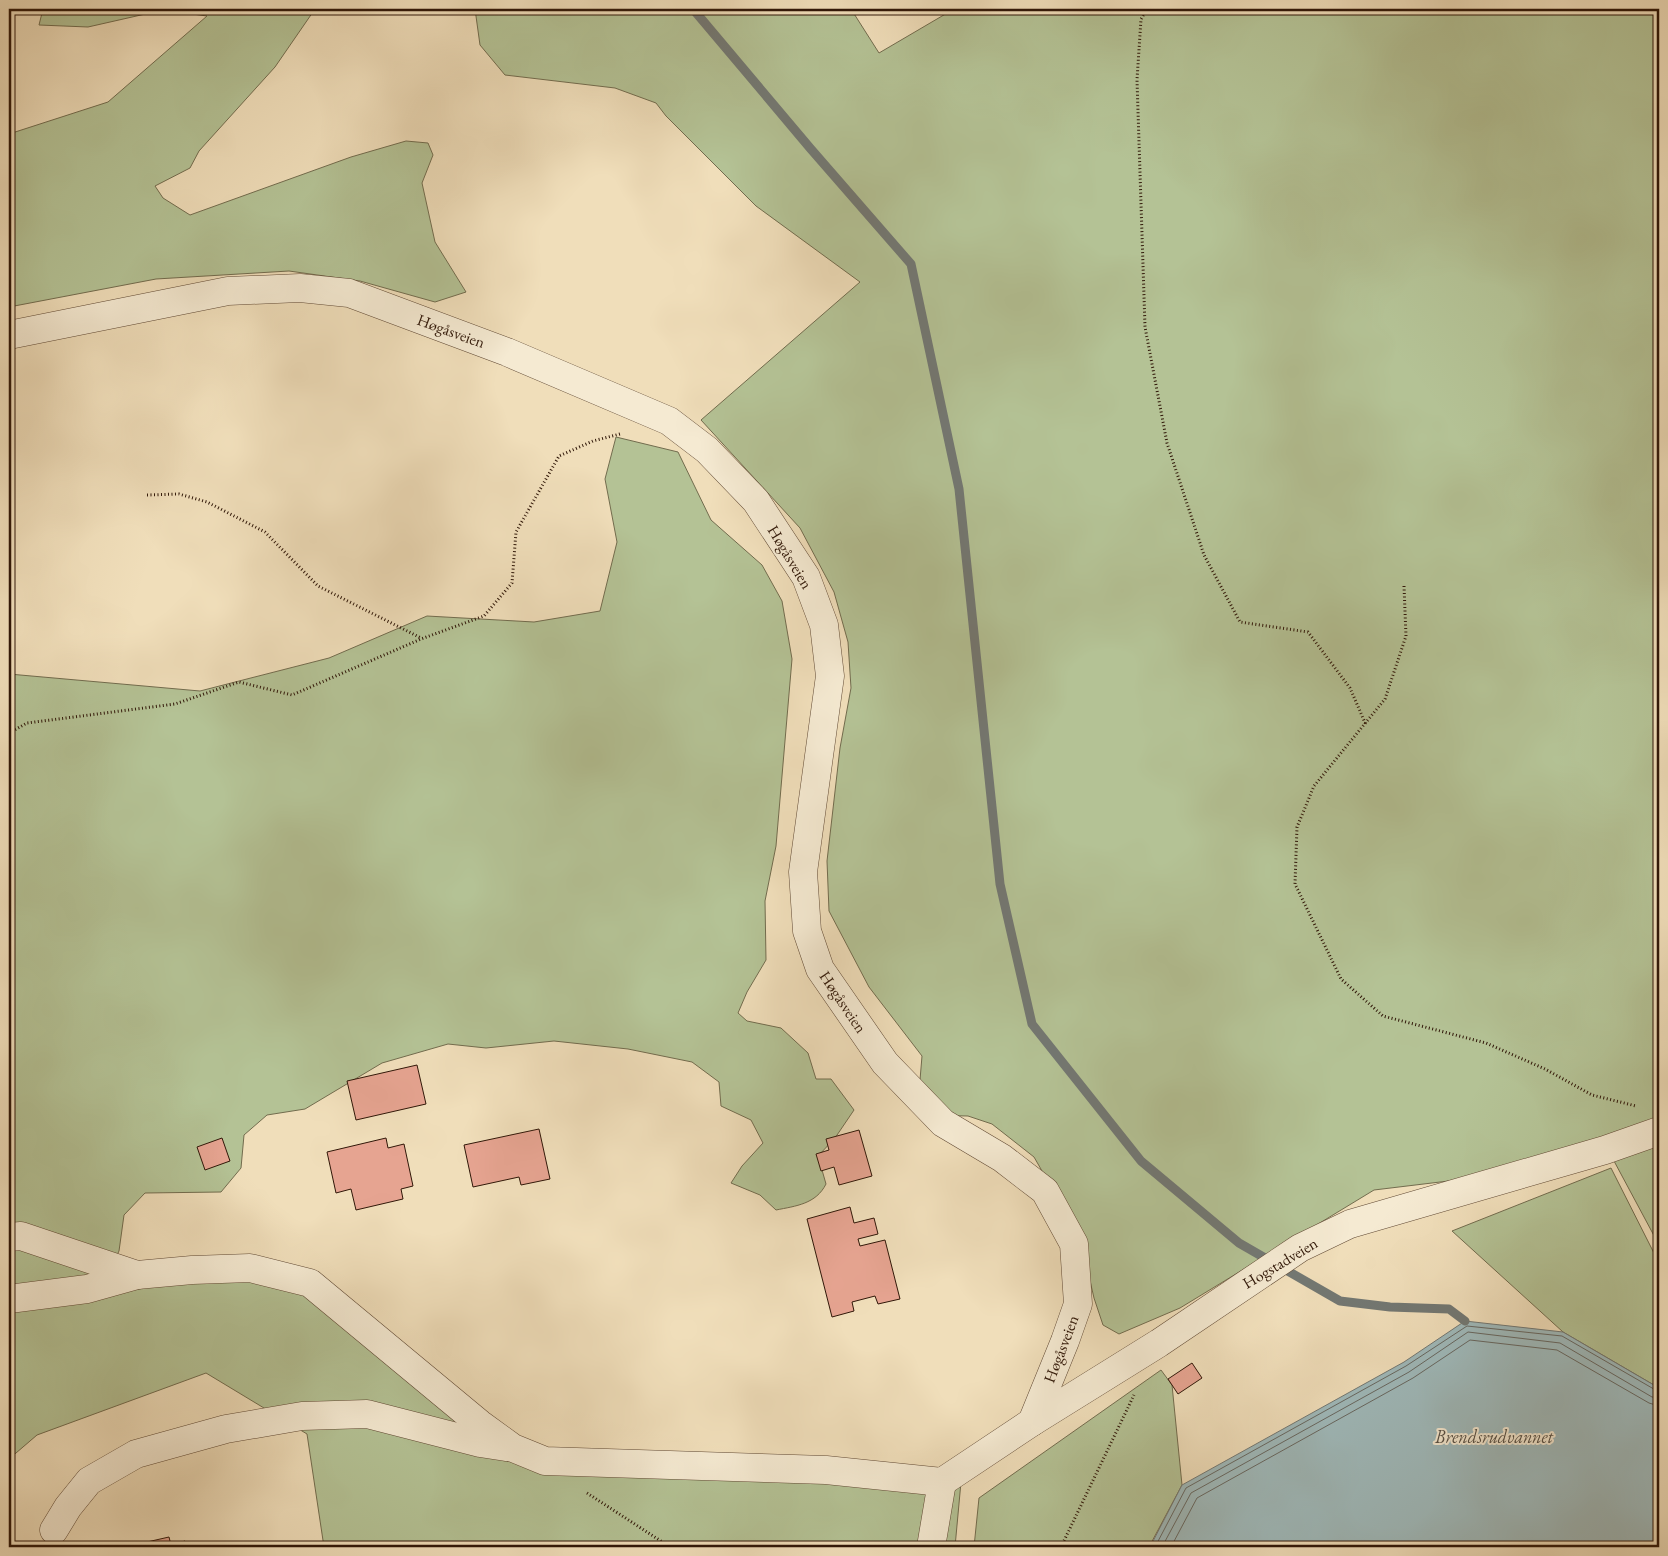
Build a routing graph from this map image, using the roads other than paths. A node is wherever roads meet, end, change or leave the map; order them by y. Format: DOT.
graph roads {
  1 [pos="9,335"];
  2 [pos="1659,1131"];
  3 [pos="9,1237"];
  4 [pos="137,1275"];
  5 [pos="9,1299"];
  6 [pos="1032,1422"];
  7 [pos="513,1448"];
  8 [pos="942,1482"];
  9 [pos="54,1530"];
  10 [pos="931,1547"];
  1 -- 6 [label="street, Høgåsveien"];
  2 -- 6 [label="street, Hogstadveien"];
  3 -- 4 [label="street"];
  4 -- 5 [label="street"];
  4 -- 7 [label="street"];
  6 -- 8 [label="street, Hogstadveien"];
  7 -- 8 [label="street"];
  7 -- 9 [label="street"];
  8 -- 10 [label="street"];
}
